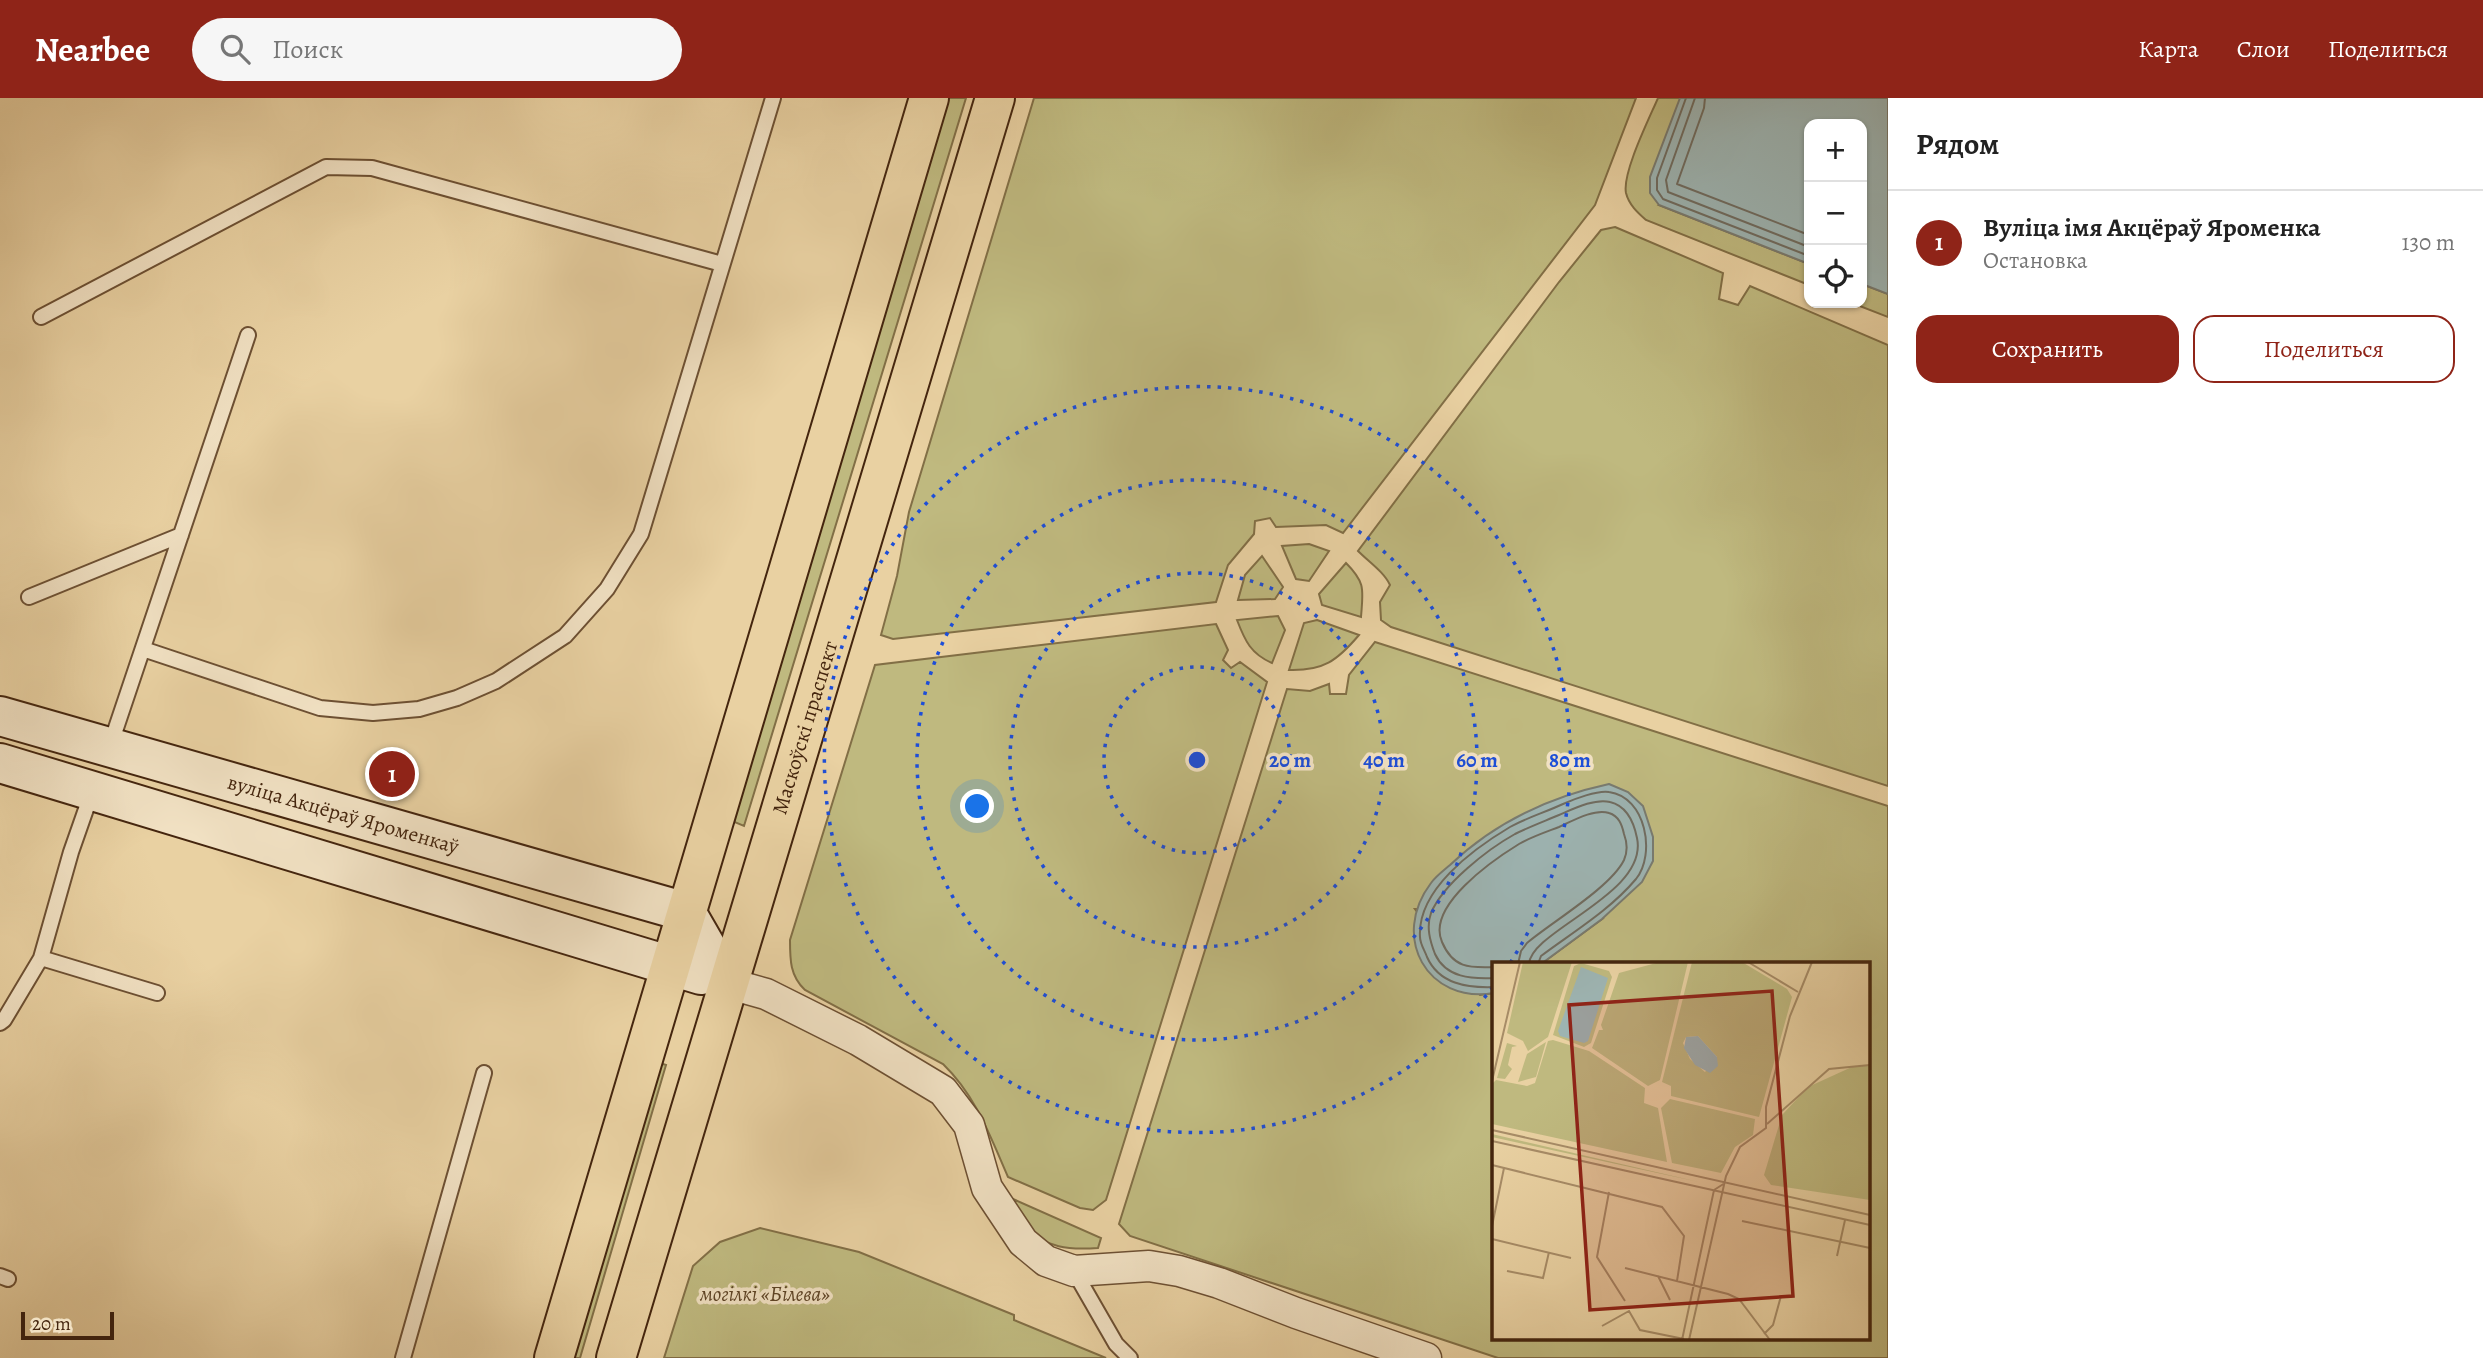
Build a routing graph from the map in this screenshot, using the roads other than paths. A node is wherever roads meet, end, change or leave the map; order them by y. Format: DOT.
graph roads {
  1 [pos="773,98"];
  2 [pos="929,98"];
  3 [pos="995,98"];
  4 [pos="722,264"];
  5 [pos="41,317"];
  6 [pos="248,335"];
  7 [pos="181,535"];
  8 [pos="29,597"];
  9 [pos="143,649"];
  10 [pos="0,716"];
  11 [pos="110,747"];
  12 [pos="0,763"];
  13 [pos="93,791"];
  14 [pos="686,912"];
  15 [pos="41,958"];
  16 [pos="670,967"];
  17 [pos="726,983"];
  18 [pos="157,993"];
  19 [pos="0,1023"];
  20 [pos="484,1073"];
  21 [pos="1074,1271"];
  22 [pos="403,1358"];
  23 [pos="554,1358"];
  24 [pos="616,1358"];
  25 [pos="1130,1358"];
  26 [pos="1426,1358"];
  1 -- 4 [label="lane"];
  2 -- 14 [label="main road"];
  3 -- 17 [label="main road, Маскоўскі праспект"];
  4 -- 5 [label="lane"];
  4 -- 9 [label="lane"];
  6 -- 7 [label="lane"];
  7 -- 8 [label="lane"];
  7 -- 9 [label="lane"];
  9 -- 11 [label="lane"];
  10 -- 11 [label="street, вуліца Акцёраў Яроменкаў"];
  11 -- 13 [label="street"];
  11 -- 14 [label="street, вуліца Акцёраў Яроменкаў"];
  12 -- 13 [label="street"];
  13 -- 15 [label="lane"];
  13 -- 16 [label="street"];
  14 -- 16 [label="main road"];
  14 -- 17 [label="street"];
  15 -- 18 [label="lane"];
  15 -- 19 [label="lane"];
  16 -- 17 [label="street"];
  16 -- 23 [label="main road"];
  17 -- 21 [label="street"];
  17 -- 24 [label="main road, Маскоўскі праспект"];
  20 -- 22 [label="lane"];
  21 -- 25 [label="lane"];
  21 -- 26 [label="street"];
}
